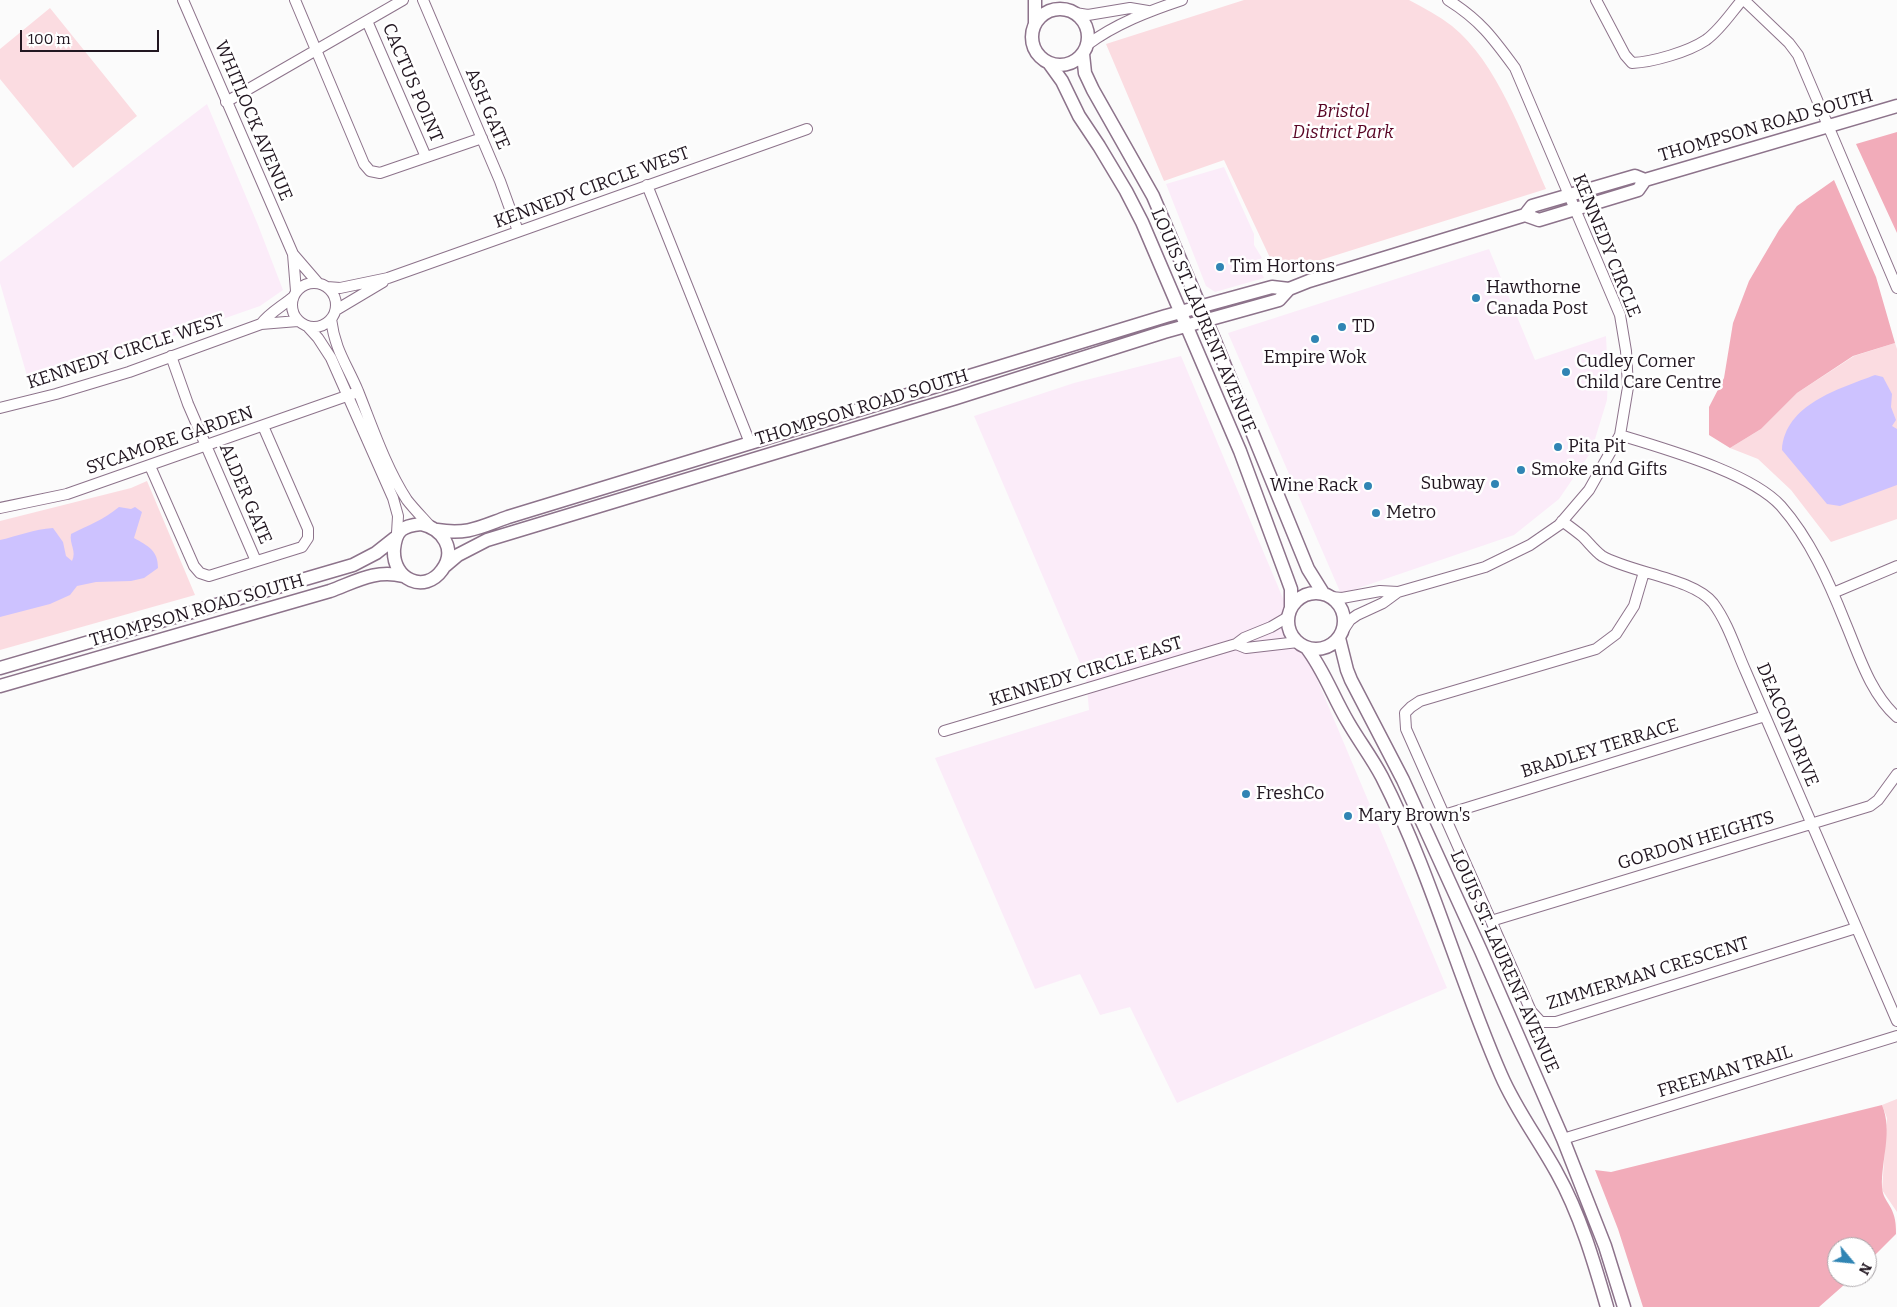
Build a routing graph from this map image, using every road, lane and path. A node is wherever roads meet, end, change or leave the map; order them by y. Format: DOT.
graph roads {
  1 [pos="183,0"];
  2 [pos="295,0"];
  3 [pos="403,0"];
  4 [pos="423,0"];
  5 [pos="1035,0"];
  6 [pos="1182,0"];
  7 [pos="1448,0"];
  8 [pos="1596,0"];
  9 [pos="1743,0"];
  10 [pos="1067,7"];
  11 [pos="1148,11"];
  12 [pos="367,21"];
  13 [pos="1035,24"];
  14 [pos="1085,49"];
  15 [pos="315,51"];
  16 [pos="1049,63"];
  17 [pos="226,102"];
  18 [pos="1897,106"];
  19 [pos="1828,126"];
  20 [pos="807,129"];
  21 [pos="482,138"];
  22 [pos="426,157"];
  23 [pos="1645,180"];
  24 [pos="647,185"];
  25 [pos="1568,194"];
  26 [pos="1575,209"];
  27 [pos="1525,215"];
  28 [pos="518,231"];
  29 [pos="293,254"];
  30 [pos="388,278"];
  31 [pos="323,285"];
  32 [pos="1897,288"];
  33 [pos="1289,289"];
  34 [pos="294,294"];
  35 [pos="1200,306"];
  36 [pos="1180,312"];
  37 [pos="334,314"];
  38 [pos="298,321"];
  39 [pos="1206,321"];
  40 [pos="260,324"];
  41 [pos="1186,326"];
  42 [pos="308,327"];
  43 [pos="171,356"];
  44 [pos="358,392"];
  45 [pos="348,396"];
  46 [pos="0,408"];
  47 [pos="263,426"];
  48 [pos="1620,434"];
  49 [pos="750,443"];
  50 [pos="207,446"];
  51 [pos="150,466"];
  52 [pos="0,508"];
  53 [pos="1562,521"];
  54 [pos="434,528"];
  55 [pos="396,535"];
  56 [pos="256,561"];
  57 [pos="445,566"];
  58 [pos="1897,566"];
  59 [pos="1644,572"];
  60 [pos="403,576"];
  61 [pos="1398,592"];
  62 [pos="1833,593"];
  63 [pos="1327,595"];
  64 [pos="1290,613"];
  65 [pos="1341,634"];
  66 [pos="1236,644"];
  67 [pos="1302,645"];
  68 [pos="0,668"];
  69 [pos="0,686"];
  70 [pos="1765,716"];
  71 [pos="1897,717"];
  72 [pos="944,731"];
  73 [pos="1897,774"];
  74 [pos="1444,814"];
  75 [pos="1811,823"];
  76 [pos="1491,921"];
  77 [pos="1856,928"];
  78 [pos="1897,1021"];
  79 [pos="1897,1036"];
  80 [pos="1563,1139"];
  81 [pos="1607,1307"];
  82 [pos="1624,1307"];
  1 -- 17 [label="street, WHITLOCK AVENUE"];
  2 -- 15 [label="street"];
  3 -- 12 [label="street"];
  4 -- 21 [label="street, ASH GATE"];
  5 -- 13 [label="main road"];
  6 -- 11 [label="street"];
  7 -- 25 [label="street, KENNEDY CIRCLE"];
  8 -- 9 [label="street"];
  9 -- 19 [label="street"];
  10 -- 11 [label="street"];
  10 -- 13 [label="main road"];
  10 -- 14 [label="main road"];
  11 -- 14 [label="street"];
  12 -- 15 [label="street"];
  12 -- 22 [label="street, CACTUS POINT"];
  13 -- 16 [label="main road"];
  14 -- 16 [label="main road"];
  14 -- 35 [label="main road, LOUIS ST. LAURENT AVENUE"];
  15 -- 17 [label="street"];
  15 -- 22 [label="street"];
  16 -- 36 [label="main road, LOUIS ST. LAURENT AVENUE"];
  17 -- 29 [label="street, WHITLOCK AVENUE"];
  18 -- 19 [label="main road, THOMPSON ROAD SOUTH"];
  19 -- 23 [label="main road, THOMPSON ROAD SOUTH"];
  19 -- 32 [label="street"];
  20 -- 24 [label="street, KENNEDY CIRCLE WEST"];
  21 -- 22 [label="street"];
  21 -- 28 [label="street, ASH GATE"];
  23 -- 25 [label="main road, THOMPSON ROAD SOUTH"];
  23 -- 26 [label="main road, THOMPSON ROAD SOUTH"];
  24 -- 28 [label="street, KENNEDY CIRCLE WEST"];
  24 -- 49 [label="street"];
  25 -- 26 [label="street, KENNEDY CIRCLE"];
  25 -- 27 [label="main road, THOMPSON ROAD SOUTH"];
  26 -- 27 [label="main road, THOMPSON ROAD SOUTH"];
  26 -- 48 [label="street, KENNEDY CIRCLE"];
  27 -- 33 [label="main road, THOMPSON ROAD SOUTH"];
  28 -- 30 [label="street, KENNEDY CIRCLE WEST"];
  29 -- 31 [label="street, WHITLOCK AVENUE"];
  29 -- 34 [label="street, WHITLOCK AVENUE"];
  30 -- 31 [label="street, KENNEDY CIRCLE WEST"];
  30 -- 37 [label="street, KENNEDY CIRCLE WEST"];
  31 -- 34 [label="street"];
  31 -- 37 [label="street"];
  33 -- 35 [label="main road, THOMPSON ROAD SOUTH"];
  33 -- 39 [label="main road, THOMPSON ROAD SOUTH"];
  34 -- 38 [label="street"];
  34 -- 40 [label="street, KENNEDY CIRCLE WEST"];
  35 -- 36 [label="main road, THOMPSON ROAD SOUTH"];
  35 -- 39 [label="main road, LOUIS ST. LAURENT AVENUE"];
  36 -- 41 [label="main road, LOUIS ST. LAURENT AVENUE"];
  36 -- 49 [label="main road, THOMPSON ROAD SOUTH"];
  37 -- 42 [label="street"];
  37 -- 44 [label="street"];
  38 -- 40 [label="street, KENNEDY CIRCLE WEST"];
  38 -- 42 [label="street"];
  39 -- 41 [label="main road, THOMPSON ROAD SOUTH"];
  39 -- 63 [label="main road, LOUIS ST. LAURENT AVENUE"];
  40 -- 43 [label="street, KENNEDY CIRCLE WEST"];
  41 -- 57 [label="main road, THOMPSON ROAD SOUTH"];
  41 -- 64 [label="main road, LOUIS ST. LAURENT AVENUE"];
  42 -- 45 [label="street"];
  43 -- 46 [label="street, KENNEDY CIRCLE WEST"];
  43 -- 50 [label="street, ALDER GATE"];
  44 -- 45 [label="street, SYCAMORE GARDEN"];
  44 -- 54 [label="street"];
  45 -- 47 [label="street, SYCAMORE GARDEN"];
  45 -- 55 [label="street"];
  47 -- 50 [label="street, SYCAMORE GARDEN"];
  47 -- 56 [label="street"];
  48 -- 53 [label="street, KENNEDY CIRCLE"];
  48 -- 62 [label="street"];
  49 -- 54 [label="main road, THOMPSON ROAD SOUTH"];
  50 -- 51 [label="street, SYCAMORE GARDEN"];
  50 -- 56 [label="street, ALDER GATE"];
  51 -- 52 [label="street, SYCAMORE GARDEN"];
  51 -- 56 [label="street"];
  53 -- 59 [label="street, DEACON DRIVE"];
  53 -- 61 [label="street, KENNEDY CIRCLE"];
  54 -- 55 [label="main road"];
  54 -- 57 [label="main road"];
  55 -- 60 [label="main road"];
  55 -- 68 [label="main road, THOMPSON ROAD SOUTH"];
  57 -- 60 [label="main road"];
  58 -- 62 [label="street"];
  59 -- 70 [label="street, DEACON DRIVE"];
  59 -- 74 [label="street, ZIMMERMAN CRESCENT"];
  60 -- 69 [label="main road, THOMPSON ROAD SOUTH"];
  61 -- 63 [label="street, KENNEDY CIRCLE"];
  61 -- 65 [label="street, KENNEDY CIRCLE"];
  62 -- 71 [label="street"];
  63 -- 64 [label="main road"];
  63 -- 65 [label="main road"];
  64 -- 66 [label="street, KENNEDY CIRCLE EAST"];
  64 -- 67 [label="main road"];
  65 -- 67 [label="main road"];
  65 -- 80 [label="main road, LOUIS ST. LAURENT AVENUE"];
  66 -- 67 [label="street, KENNEDY CIRCLE EAST"];
  66 -- 72 [label="street, KENNEDY CIRCLE EAST"];
  67 -- 81 [label="main road, LOUIS ST. LAURENT AVENUE"];
  70 -- 74 [label="street, BRADLEY TERRACE"];
  70 -- 75 [label="street, DEACON DRIVE"];
  73 -- 75 [label="street, GORDON HEIGHTS"];
  74 -- 76 [label="street, ZIMMERMAN CRESCENT"];
  75 -- 76 [label="street, GORDON HEIGHTS"];
  75 -- 77 [label="street, DEACON DRIVE"];
  76 -- 77 [label="street, ZIMMERMAN CRESCENT"];
  77 -- 78 [label="street, DEACON DRIVE"];
  79 -- 80 [label="street, FREEMAN TRAIL"];
  80 -- 82 [label="main road, LOUIS ST. LAURENT AVENUE"];
}
